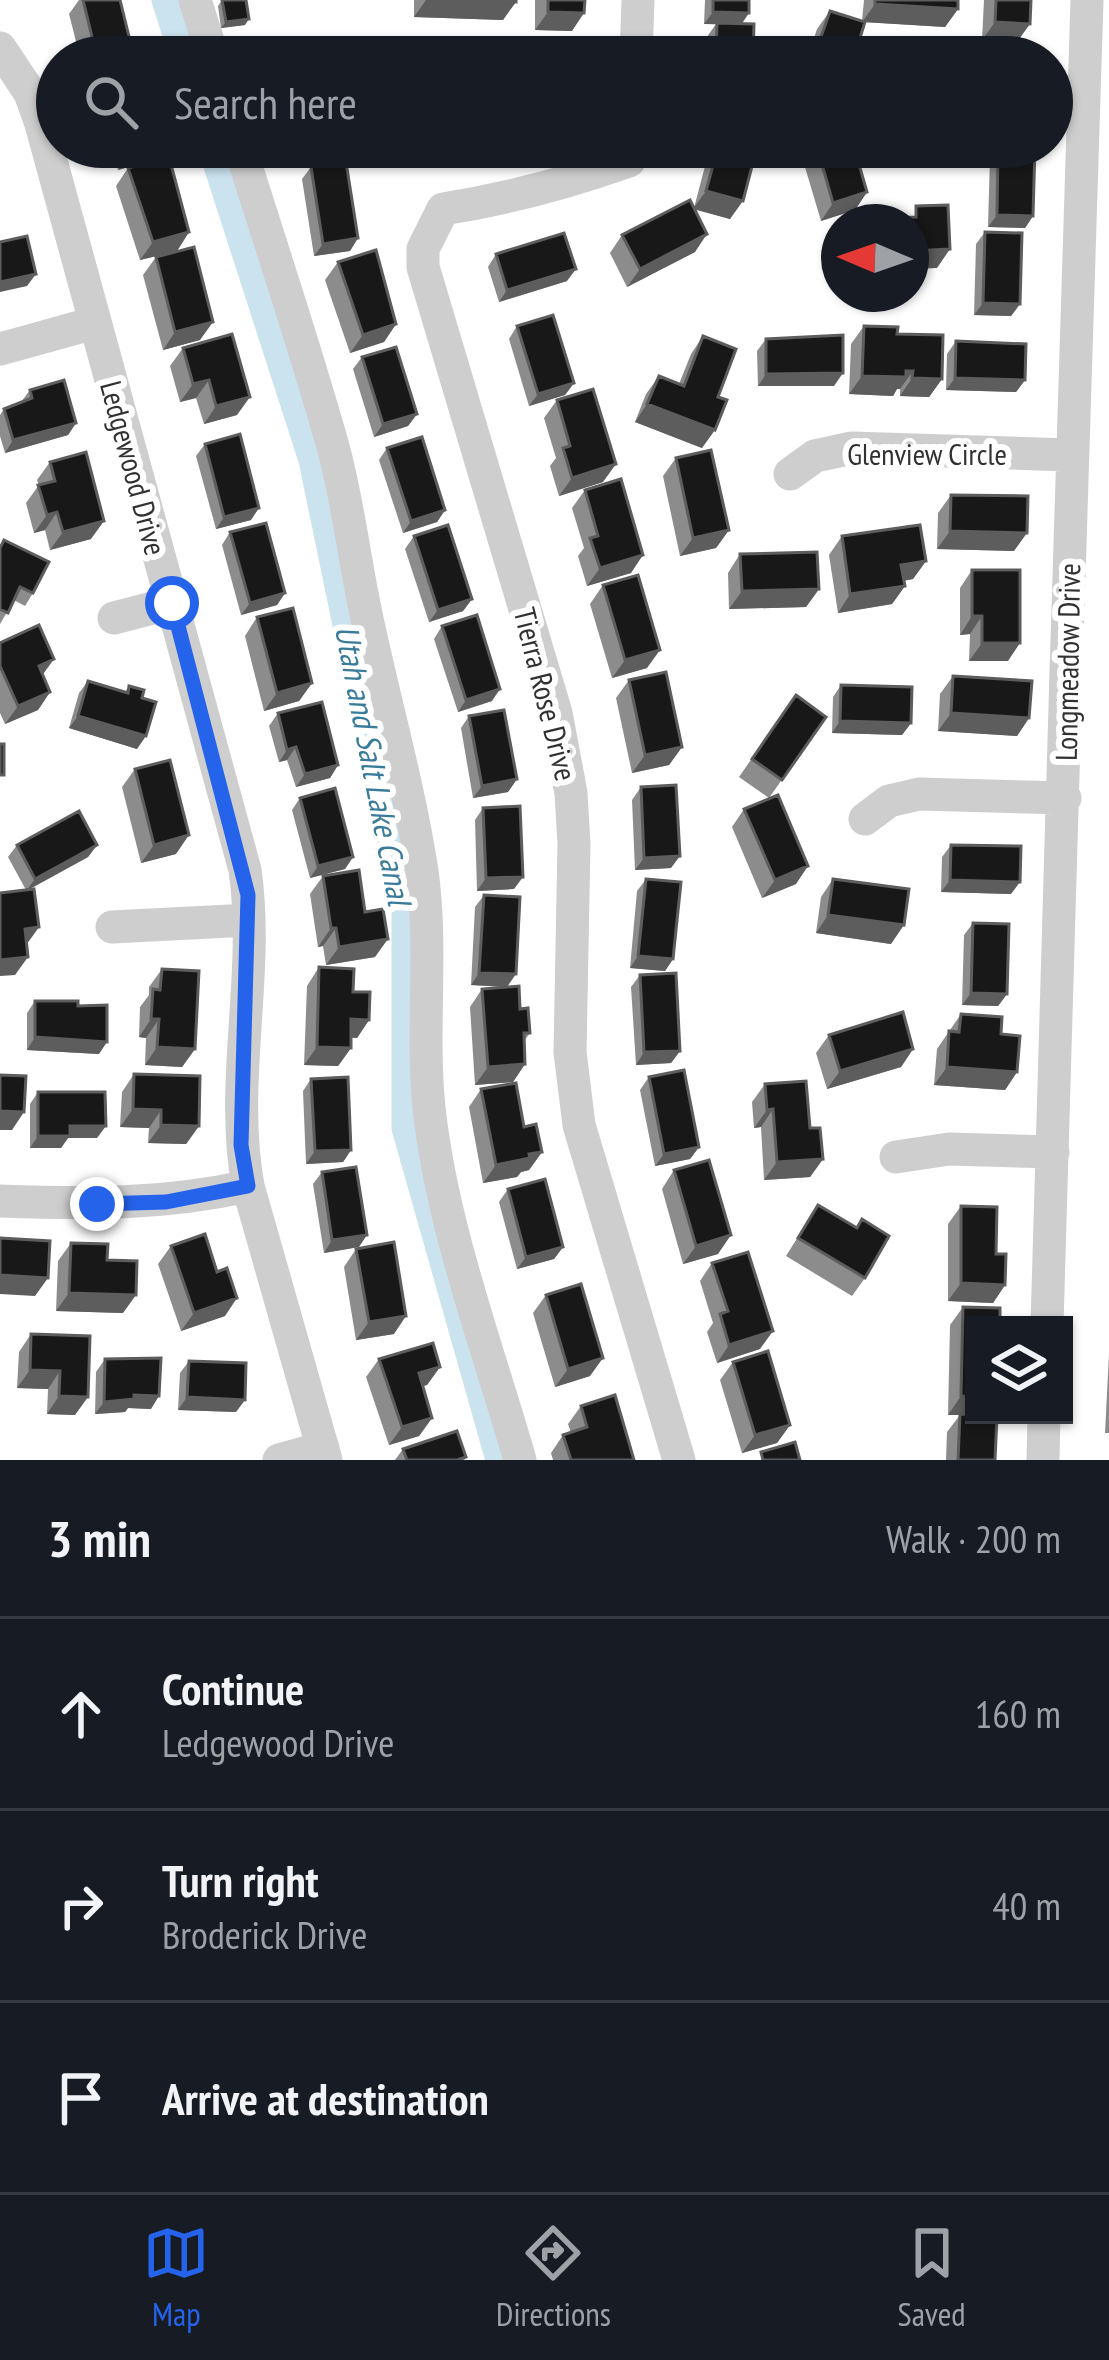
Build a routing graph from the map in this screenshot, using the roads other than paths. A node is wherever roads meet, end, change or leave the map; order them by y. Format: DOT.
graph roads {
  1 [pos="195,0"];
  2 [pos="638,0"];
  3 [pos="1087,0"];
  4 [pos="206,36"];
  5 [pos="637,36"];
  6 [pos="1,52"];
  7 [pos="1073,68"];
  8 [pos="36,110"];
  9 [pos="53,168"];
  10 [pos="247,168"];
  11 [pos="608,168"];
  12 [pos="1068,168"];
  13 [pos="94,323"];
  14 [pos="0,349"];
  15 [pos="1070,455"];
  16 [pos="790,474"];
  17 [pos="172,603"];
  18 [pos="114,618"];
  19 [pos="1065,797"];
  20 [pos="865,819"];
  21 [pos="249,920"];
  22 [pos="112,927"];
  23 [pos="1053,1151"];
  24 [pos="896,1157"];
  25 [pos="248,1186"];
  26 [pos="0,1201"];
  27 [pos="1047,1316"];
  28 [pos="1044,1424"];
  29 [pos="325,1454"];
  30 [pos="279,1460"];
  31 [pos="520,1460"];
  32 [pos="679,1460"];
  33 [pos="1043,1460"];
  1 -- 4 [label="street"];
  2 -- 5 [label="street"];
  3 -- 7 [label="street, Longmeadow Drive"];
  6 -- 8 [label="street, Ledgewood Drive"];
  9 -- 13 [label="street, Ledgewood Drive"];
  10 -- 31 [label="street"];
  11 -- 32 [label="street, Tierra Rose Drive"];
  12 -- 15 [label="street, Longmeadow Drive"];
  13 -- 14 [label="street"];
  13 -- 17 [label="street, Ledgewood Drive"];
  15 -- 16 [label="street, Glenview Circle"];
  15 -- 19 [label="street, Longmeadow Drive"];
  17 -- 18 [label="street"];
  17 -- 21 [label="street, Ledgewood Drive"];
  19 -- 20 [label="street"];
  19 -- 23 [label="street, Longmeadow Drive"];
  21 -- 22 [label="street"];
  21 -- 25 [label="street, Ledgewood Drive"];
  23 -- 24 [label="street"];
  23 -- 27 [label="street, Longmeadow Drive"];
  25 -- 26 [label="street"];
  25 -- 29 [label="street, Ledgewood Drive"];
  28 -- 33 [label="street"];
  29 -- 30 [label="street"];
}
